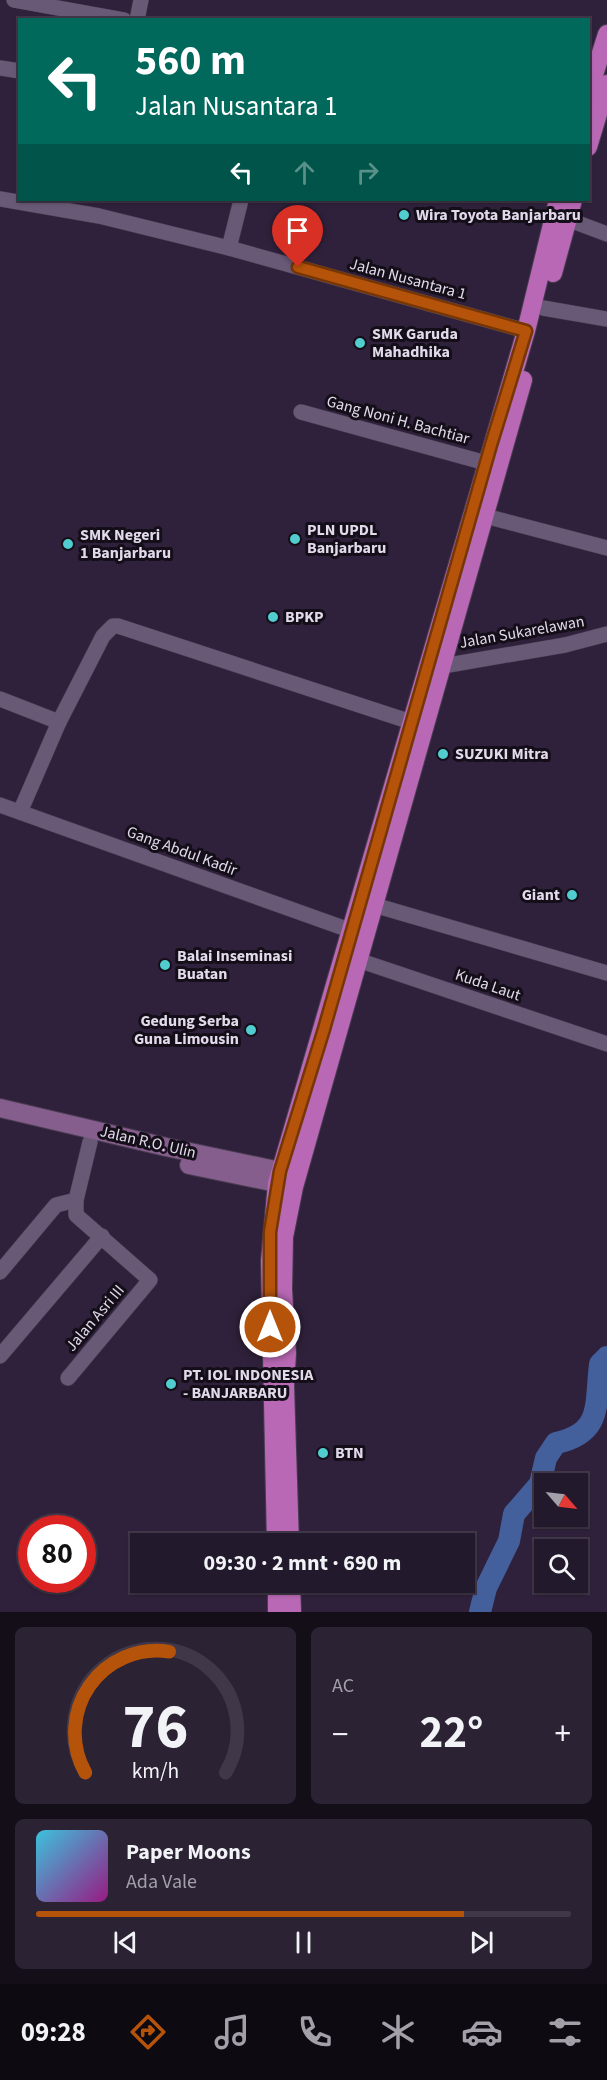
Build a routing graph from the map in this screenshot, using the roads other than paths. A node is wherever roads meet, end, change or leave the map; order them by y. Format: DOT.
graph roads {
  1 [pos="14,0"];
  2 [pos="141,0"];
  3 [pos="113,18"];
  4 [pos="137,18"];
  5 [pos="607,36"];
  6 [pos="602,65"];
  7 [pos="0,68"];
  8 [pos="18,71"];
  9 [pos="607,84"];
  10 [pos="590,90"];
  11 [pos="590,140"];
  12 [pos="0,200"];
  13 [pos="241,201"];
  14 [pos="558,201"];
  15 [pos="573,201"];
  16 [pos="567,219"];
  17 [pos="607,234"];
  18 [pos="229,248"];
  19 [pos="543,308"];
  20 [pos="607,319"];
  21 [pos="526,331"];
  22 [pos="301,412"];
  23 [pos="486,463"];
  24 [pos="485,516"];
  25 [pos="607,548"];
  26 [pos="607,634"];
  27 [pos="443,666"];
  28 [pos="0,699"];
  29 [pos="59,722"];
  30 [pos="411,722"];
  31 [pos="400,788"];
  32 [pos="0,805"];
  33 [pos="20,812"];
  34 [pos="374,905"];
  35 [pos="352,931"];
  36 [pos="358,960"];
  37 [pos="607,973"];
  38 [pos="607,1044"];
  39 [pos="0,1108"];
  40 [pos="0,1120"];
  41 [pos="90,1142"];
  42 [pos="164,1153"];
  43 [pos="287,1179"];
  44 [pos="76,1200"];
  45 [pos="102,1236"];
  46 [pos="0,1272"];
  47 [pos="0,1356"];
  48 [pos="68,1378"];
  49 [pos="276,1533"];
  50 [pos="290,1533"];
  51 [pos="277,1593"];
  52 [pos="291,1593"];
  53 [pos="277,1612"];
  54 [pos="292,1612"];
  1 -- 3 [label="street"];
  2 -- 4 [label="street"];
  5 -- 6 [label="highway"];
  6 -- 10 [label="highway"];
  7 -- 8 [label="street"];
  9 -- 11 [label="highway"];
  12 -- 18 [label="street, Jalan Nusantara 1"];
  13 -- 18 [label="street"];
  14 -- 21 [label="highway"];
  15 -- 16 [label="highway"];
  16 -- 17 [label="street"];
  16 -- 19 [label="highway"];
  18 -- 21 [label="street, Jalan Nusantara 1"];
  19 -- 20 [label="street"];
  19 -- 24 [label="highway"];
  21 -- 23 [label="highway"];
  22 -- 23 [label="street, Gang Noni H. Bachtiar"];
  23 -- 30 [label="highway"];
  24 -- 25 [label="street"];
  24 -- 27 [label="highway"];
  26 -- 27 [label="street, Jalan Sukarelawan"];
  27 -- 31 [label="highway"];
  28 -- 29 [label="street"];
  29 -- 30 [label="street"];
  29 -- 33 [label="street"];
  30 -- 31 [label="highway"];
  31 -- 34 [label="highway"];
  31 -- 35 [label="highway"];
  32 -- 33 [label="street, Gang Abdul Kadir"];
  33 -- 35 [label="street, Gang Abdul Kadir"];
  34 -- 36 [label="highway"];
  34 -- 37 [label="street"];
  35 -- 43 [label="highway"];
  36 -- 38 [label="street, Kuda Laut"];
  36 -- 43 [label="highway"];
  39 -- 42 [label="main road, Jalan R.O. Ulin"];
  40 -- 41 [label="main road, Jalan R.O. Ulin"];
  41 -- 42 [label="main road, Jalan R.O. Ulin"];
  41 -- 44 [label="street"];
  42 -- 43 [label="main road, Jalan R.O. Ulin"];
  43 -- 49 [label="highway"];
  43 -- 50 [label="highway"];
  44 -- 45 [label="street"];
  44 -- 46 [label="street"];
  45 -- 47 [label="street"];
  45 -- 48 [label="street, Jalan Asri III"];
  51 -- 53 [label="highway"];
  52 -- 54 [label="highway"];
}
